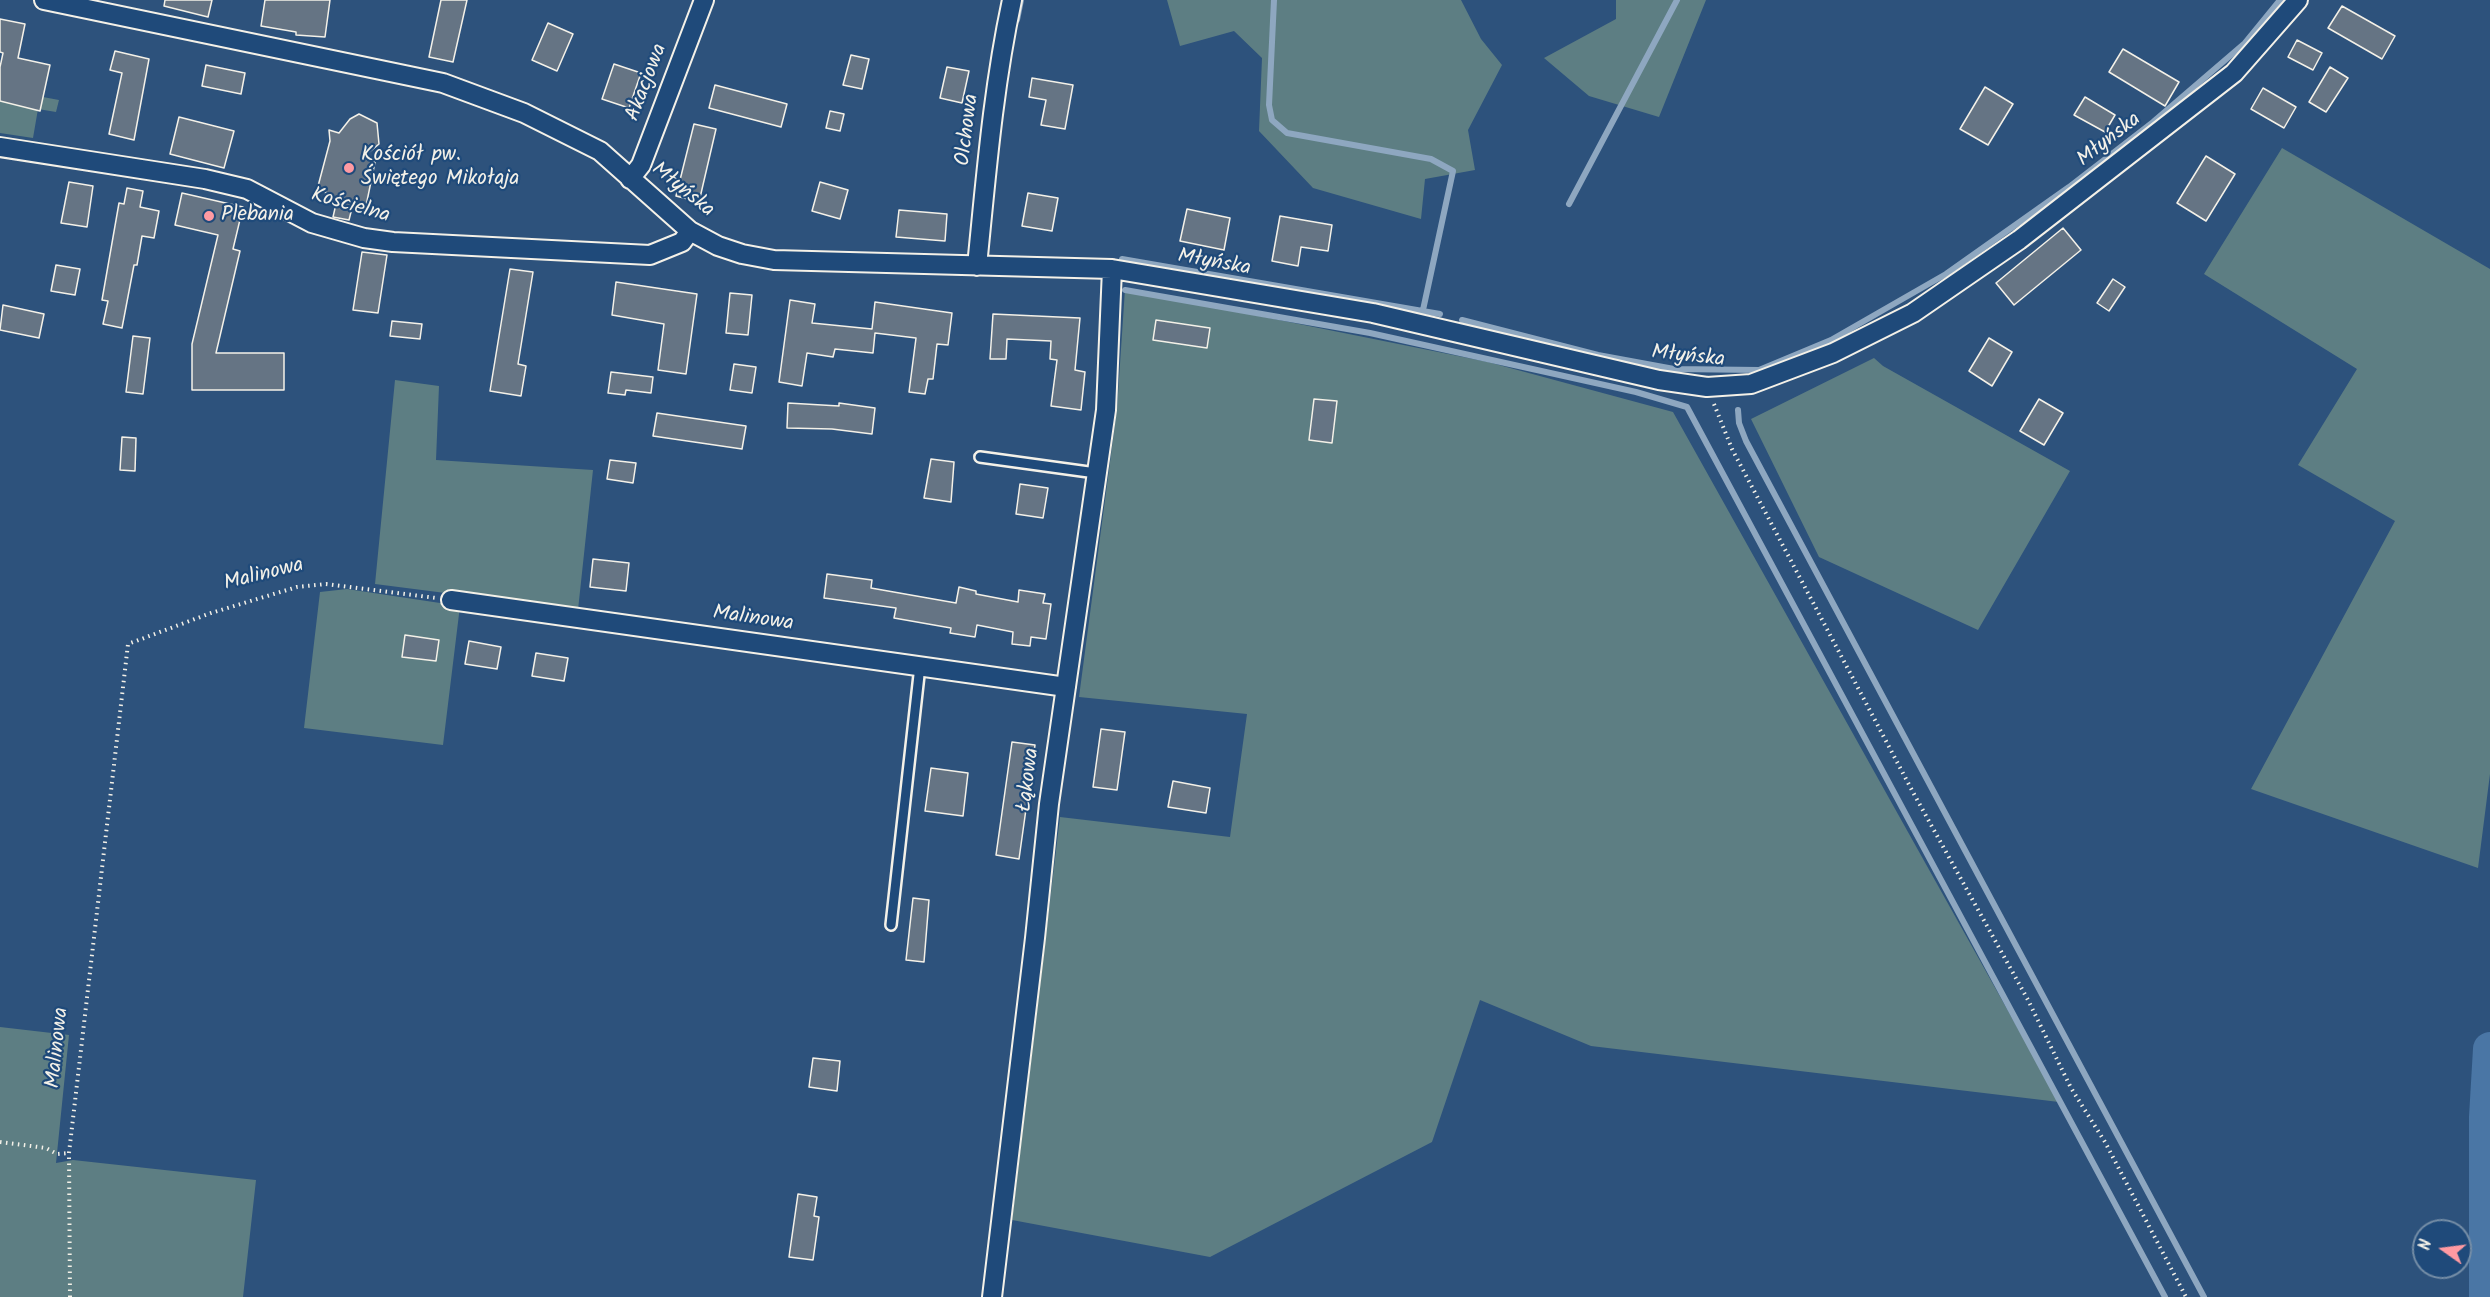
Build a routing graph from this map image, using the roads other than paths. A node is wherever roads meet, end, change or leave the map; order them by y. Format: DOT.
graph roads {
  1 [pos="44,0"];
  2 [pos="704,0"];
  3 [pos="1012,0"];
  4 [pos="2298,0"];
  5 [pos="0,147"];
  6 [pos="630,179"];
  7 [pos="690,231"];
  8 [pos="977,266"];
  9 [pos="1112,269"];
  10 [pos="980,457"];
  11 [pos="1096,473"];
  12 [pos="451,600"];
  13 [pos="921,666"];
  14 [pos="1066,687"];
  15 [pos="891,925"];
  16 [pos="992,1297"];
  1 -- 6 [label="street, Młyńska"];
  2 -- 6 [label="street, Akacjowa"];
  3 -- 8 [label="street, Olchowa"];
  4 -- 9 [label="street, Młyńska"];
  5 -- 7 [label="street, Kościelna"];
  6 -- 7 [label="street, Młyńska"];
  7 -- 8 [label="street, Młyńska"];
  8 -- 9 [label="street, Młyńska"];
  9 -- 11 [label="street, Łąkowa"];
  10 -- 11 [label="lane"];
  11 -- 14 [label="street, Łąkowa"];
  12 -- 13 [label="street, Malinowa"];
  13 -- 14 [label="street, Malinowa"];
  13 -- 15 [label="lane"];
  14 -- 16 [label="street, Łąkowa"];
}
